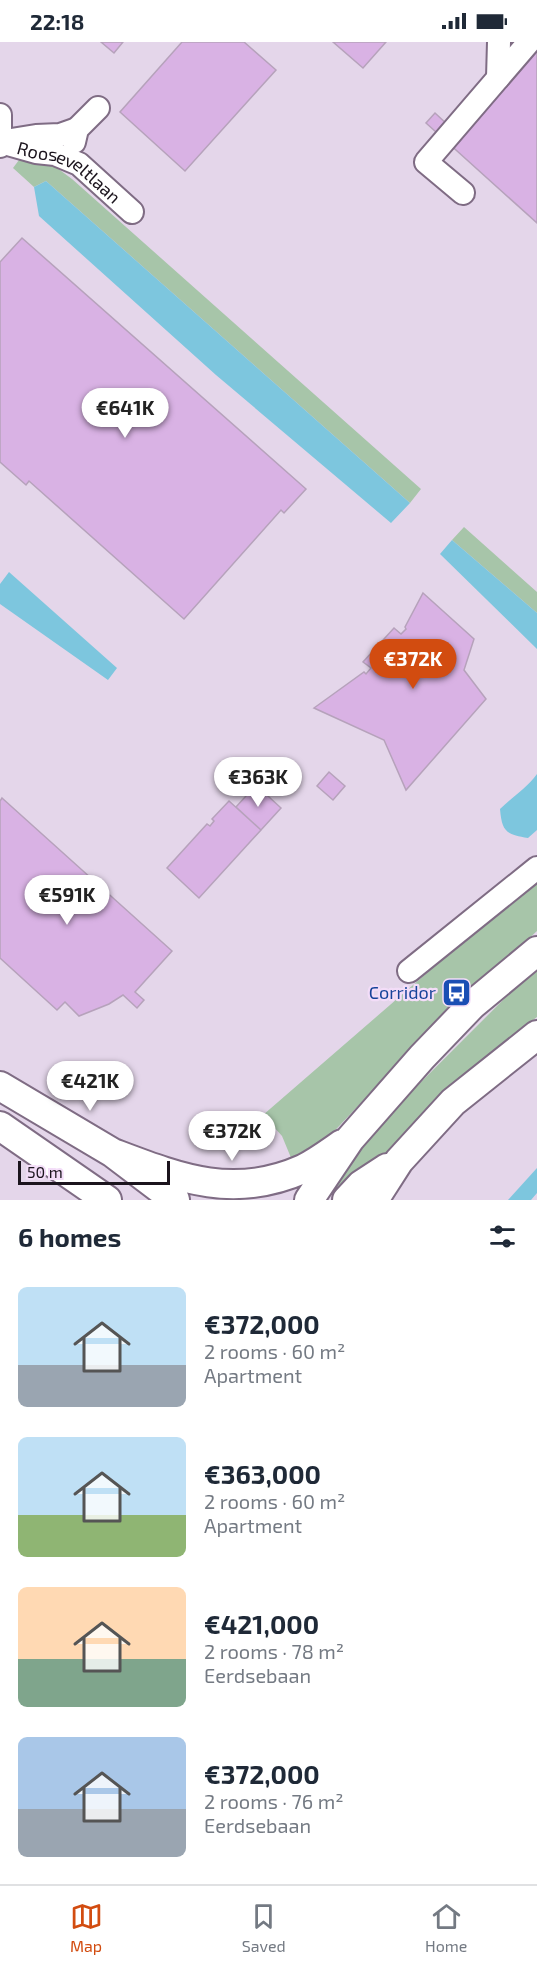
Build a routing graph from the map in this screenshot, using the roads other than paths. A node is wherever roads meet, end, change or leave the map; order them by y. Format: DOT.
graph roads {
  1 [pos="499,42"];
  2 [pos="529,42"];
  3 [pos="498,78"];
  4 [pos="98,108"];
  5 [pos="0,115"];
  6 [pos="77,129"];
  7 [pos="1,144"];
  8 [pos="79,164"];
  9 [pos="463,193"];
  10 [pos="132,212"];
  11 [pos="537,868"];
  12 [pos="537,951"];
  13 [pos="409,970"];
  14 [pos="537,1035"];
  15 [pos="0,1086"];
  16 [pos="0,1126"];
  17 [pos="350,1139"];
  18 [pos="113,1153"];
  19 [pos="399,1161"];
  20 [pos="107,1200"];
  21 [pos="175,1200"];
  22 [pos="309,1200"];
  23 [pos="347,1200"];
  24 [pos="374,1200"];
  1 -- 3 [label="street"];
  2 -- 3 [label="street"];
  3 -- 9 [label="street"];
  4 -- 6 [label="street"];
  5 -- 7 [label="street, Rooseveltlaan"];
  6 -- 7 [label="street, Rooseveltlaan"];
  6 -- 8 [label="street"];
  7 -- 8 [label="street, Rooseveltlaan"];
  8 -- 10 [label="street, Rooseveltlaan"];
  11 -- 13 [label="street"];
  12 -- 17 [label="main road"];
  14 -- 19 [label="main road"];
  15 -- 18 [label="main road"];
  16 -- 20 [label="main road"];
  17 -- 18 [label="main road"];
  17 -- 22 [label="main road"];
  18 -- 21 [label="main road"];
  19 -- 23 [label="main road"];
  19 -- 24 [label="main road"];
}
